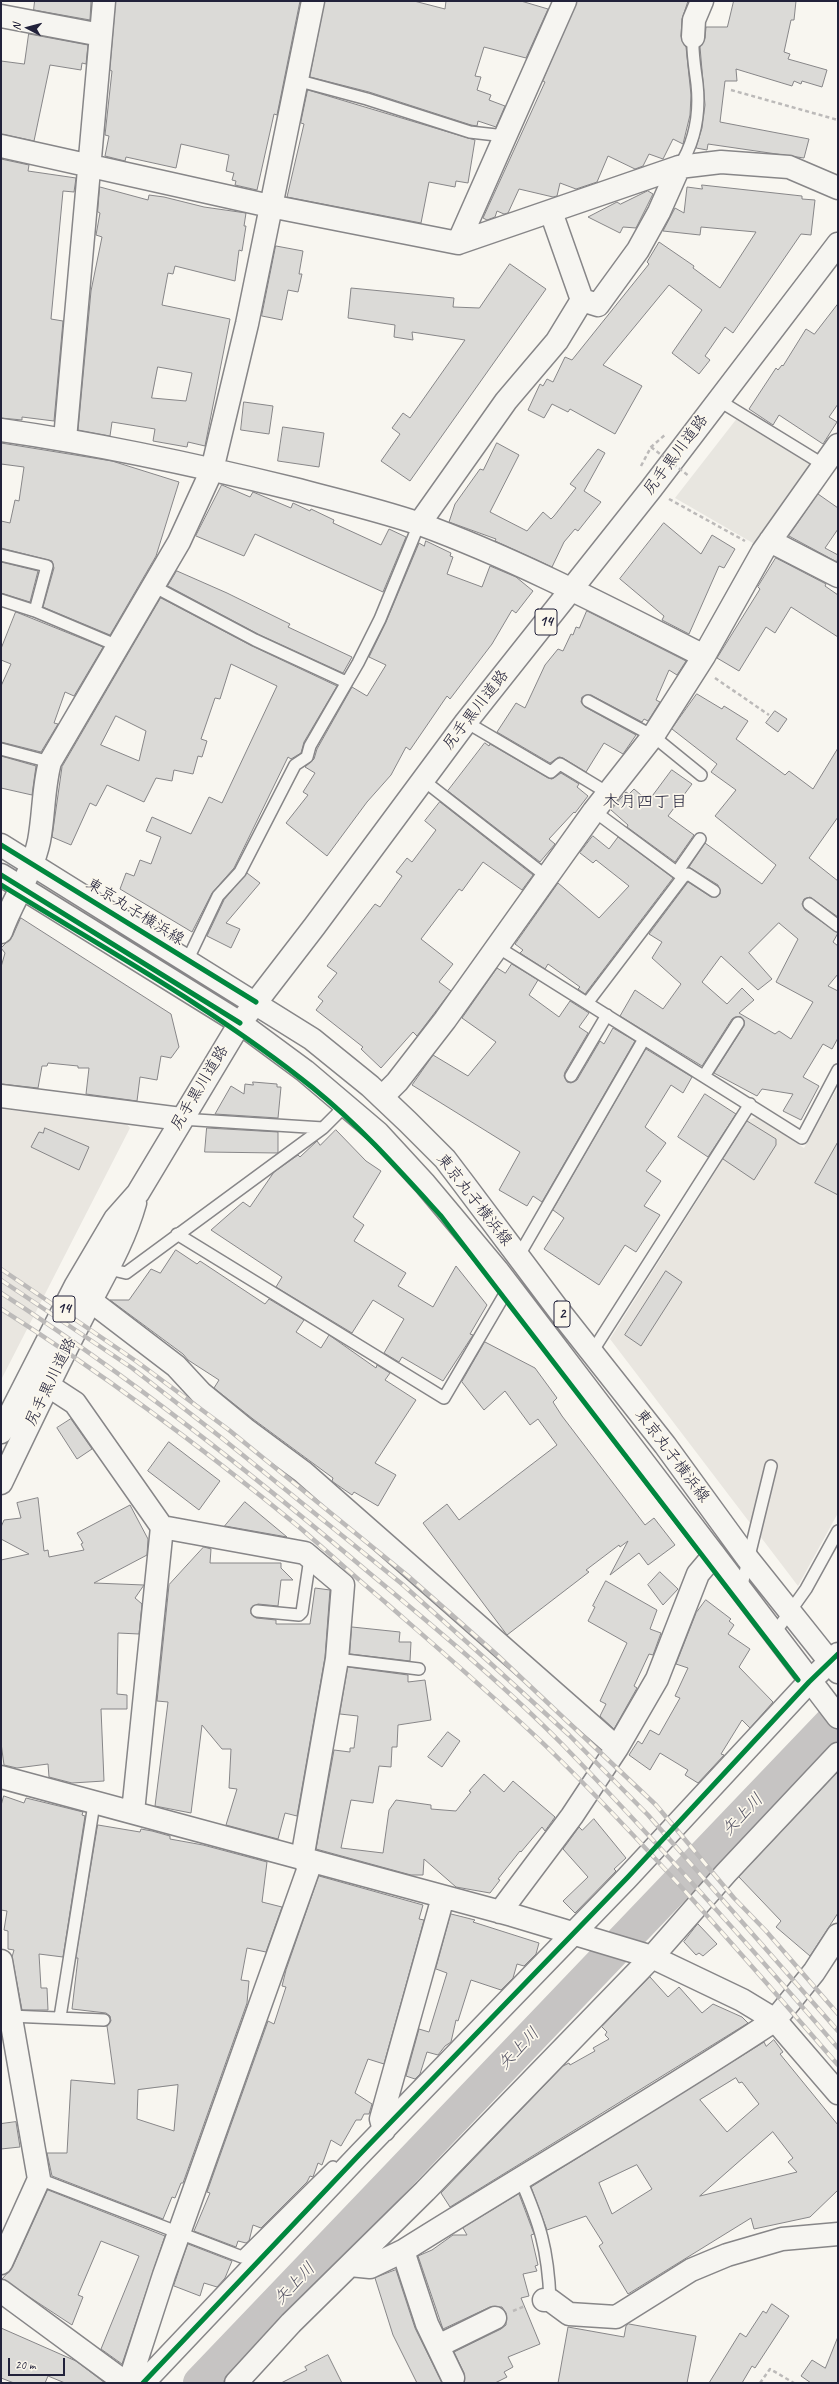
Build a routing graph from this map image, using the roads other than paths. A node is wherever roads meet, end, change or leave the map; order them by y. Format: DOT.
graph roads {
  1 [pos="104,1"];
  2 [pos="313,1"];
  3 [pos="565,1"];
  4 [pos="702,1"];
  5 [pos="1,16"];
  6 [pos="101,35"];
  7 [pos="693,37"];
  8 [pos="296,80"];
  9 [pos="505,136"];
  10 [pos="1,146"];
  11 [pos="89,166"];
  12 [pos="679,167"];
  13 [pos="838,188"];
  14 [pos="270,206"];
  15 [pos="550,212"];
  16 [pos="458,243"];
  17 [pos="838,244"];
  18 [pos="582,300"];
  19 [pos="718,400"];
  20 [pos="1,430"];
  21 [pos="65,439"];
  22 [pos="838,445"];
  23 [pos="824,465"];
  24 [pos="212,470"];
  25 [pos="419,524"];
  26 [pos="767,546"];
  27 [pos="1,555"];
  28 [pos="838,576"];
  29 [pos="153,586"];
  30 [pos="570,590"];
  31 [pos="1,600"];
  32 [pos="35,611"];
  33 [pos="118,646"];
  34 [pos="701,661"];
  35 [pos="346,682"];
  36 [pos="588,701"];
  37 [pos="466,722"];
  38 [pos="653,736"];
  39 [pos="1,749"];
  40 [pos="50,762"];
  41 [pos="701,775"];
  42 [pos="423,780"];
  43 [pos="608,793"];
  44 [pos="594,811"];
  45 [pos="700,839"];
  46 [pos="1,845"];
  47 [pos="31,864"];
  48 [pos="1,875"];
  49 [pos="680,875"];
  50 [pos="546,876"];
  51 [pos="23,888"];
  52 [pos="714,892"];
  53 [pos="809,904"];
  54 [pos="838,926"];
  55 [pos="1,932"];
  56 [pos="496,946"];
  57 [pos="188,960"];
  58 [pos="256,1002"];
  59 [pos="588,1002"];
  60 [pos="607,1014"];
  61 [pos="240,1022"];
  62 [pos="738,1023"];
  63 [pos="644,1039"];
  64 [pos="838,1070"];
  65 [pos="571,1076"];
  66 [pos="704,1076"];
  67 [pos="1,1096"];
  68 [pos="382,1097"];
  69 [pos="750,1104"];
  70 [pos="346,1105"];
  71 [pos="181,1119"];
  72 [pos="323,1128"];
  73 [pos="138,1193"];
  74 [pos="177,1234"];
  75 [pos="518,1257"];
  76 [pos="109,1269"];
  77 [pos="509,1287"];
  78 [pos="91,1301"];
  79 [pos="592,1352"];
  80 [pos="49,1386"];
  81 [pos="1,1432"];
  82 [pos="771,1466"];
  83 [pos="1,1483"];
  84 [pos="162,1527"];
  85 [pos="838,1531"];
  86 [pos="714,1555"];
  87 [pos="310,1558"];
  88 [pos="748,1559"];
  89 [pos="741,1589"];
  90 [pos="257,1611"];
  91 [pos="791,1611"];
  92 [pos="774,1634"];
  93 [pos="337,1659"];
  94 [pos="834,1663"];
  95 [pos="419,1669"];
  96 [pos="812,1685"];
  97 [pos="838,1717"];
  98 [pos="617,1748"];
  99 [pos="838,1754"];
  100 [pos="1,1777"];
  101 [pos="94,1804"];
  102 [pos="133,1812"];
  103 [pos="306,1860"];
  104 [pos="443,1897"];
  105 [pos="500,1912"];
  106 [pos="579,1934"];
  107 [pos="838,1935"];
  108 [pos="646,1955"];
  109 [pos="1,1961"];
  110 [pos="3,1984"];
  111 [pos="10,2016"];
  112 [pos="60,2017"];
  113 [pos="104,2020"];
  114 [pos="775,2020"];
  115 [pos="838,2093"];
  116 [pos="382,2125"];
  117 [pos="520,2178"];
  118 [pos="40,2179"];
  119 [pos="179,2233"];
  120 [pos="838,2234"];
  121 [pos="403,2251"];
  122 [pos="1,2263"];
  123 [pos="350,2265"];
  124 [pos="1,2291"];
  125 [pos="547,2300"];
  126 [pos="495,2318"];
  127 [pos="438,2346"];
  128 [pos="453,2378"];
  129 [pos="126,2383"];
  130 [pos="129,2383"];
  131 [pos="143,2383"];
  132 [pos="236,2383"];
  1 -- 6 [label="street"];
  2 -- 8 [label="street"];
  3 -- 9 [label="street"];
  4 -- 7 [label="street"];
  5 -- 6 [label="street"];
  6 -- 11 [label="street"];
  7 -- 12 [label="lane"];
  8 -- 9 [label="lane"];
  8 -- 14 [label="street"];
  9 -- 16 [label="street"];
  10 -- 11 [label="street"];
  11 -- 14 [label="street"];
  11 -- 21 [label="street"];
  12 -- 13 [label="street"];
  12 -- 15 [label="street"];
  12 -- 18 [label="street"];
  14 -- 16 [label="street"];
  14 -- 24 [label="street"];
  15 -- 16 [label="street"];
  15 -- 18 [label="street"];
  17 -- 19 [label="street, 尻手黒川道路 / 14"];
  18 -- 25 [label="street"];
  19 -- 23 [label="lane"];
  19 -- 30 [label="street, 尻手黒川道路 / 14"];
  20 -- 21 [label="street"];
  21 -- 24 [label="street"];
  22 -- 23 [label="street"];
  23 -- 26 [label="street"];
  24 -- 25 [label="street"];
  24 -- 29 [label="street"];
  25 -- 30 [label="street"];
  25 -- 35 [label="lane"];
  26 -- 28 [label="street"];
  26 -- 34 [label="street"];
  27 -- 32 [label="lane"];
  29 -- 33 [label="street"];
  29 -- 35 [label="lane"];
  30 -- 34 [label="street"];
  30 -- 37 [label="street, 尻手黒川道路 / 14"];
  31 -- 32 [label="lane"];
  32 -- 33 [label="lane"];
  33 -- 40 [label="street"];
  34 -- 38 [label="street"];
  35 -- 57 [label="lane"];
  36 -- 38 [label="lane"];
  37 -- 42 [label="street, 尻手黒川道路 / 14"];
  37 -- 43 [label="lane"];
  38 -- 41 [label="lane"];
  38 -- 43 [label="street"];
  39 -- 40 [label="lane"];
  40 -- 47 [label="street"];
  42 -- 50 [label="lane"];
  42 -- 58 [label="street, 尻手黒川道路 / 14"];
  43 -- 44 [label="street"];
  44 -- 49 [label="lane"];
  44 -- 50 [label="street"];
  45 -- 49 [label="lane"];
  46 -- 47 [label="street, 東京丸子横浜線 / 2"];
  47 -- 51 [label="street"];
  47 -- 57 [label="street, 東京丸子横浜線 / 2"];
  48 -- 51 [label="street, 東京丸子横浜線 / 2"];
  49 -- 52 [label="lane"];
  49 -- 59 [label="lane"];
  50 -- 56 [label="street"];
  51 -- 55 [label="street"];
  51 -- 61 [label="street, 東京丸子横浜線 / 2"];
  53 -- 54 [label="lane"];
  56 -- 59 [label="lane"];
  56 -- 68 [label="street"];
  57 -- 58 [label="street, 東京丸子横浜線 / 2"];
  58 -- 61 [label="street, 尻手黒川道路 / 14"];
  58 -- 68 [label="street, 東京丸子横浜線 / 2"];
  59 -- 60 [label="lane"];
  60 -- 63 [label="lane"];
  60 -- 65 [label="lane"];
  61 -- 70 [label="street, 東京丸子横浜線 / 2"];
  61 -- 71 [label="street, 尻手黒川道路 / 14"];
  62 -- 66 [label="lane"];
  63 -- 66 [label="lane"];
  63 -- 75 [label="lane"];
  64 -- 69 [label="lane"];
  66 -- 69 [label="lane"];
  67 -- 71 [label="street"];
  68 -- 75 [label="street, 東京丸子横浜線 / 2"];
  69 -- 79 [label="lane"];
  70 -- 72 [label="lane"];
  70 -- 77 [label="street, 東京丸子横浜線 / 2"];
  71 -- 72 [label="lane"];
  71 -- 73 [label="street, 尻手黒川道路 / 14"];
  72 -- 74 [label="lane"];
  73 -- 76 [label="street, 尻手黒川道路 / 14"];
  73 -- 81 [label="street, 尻手黒川道路 / 14"];
  74 -- 76 [label="lane"];
  74 -- 77 [label="lane"];
  75 -- 79 [label="street, 東京丸子横浜線 / 2"];
  76 -- 78 [label="street, 尻手黒川道路 / 14"];
  77 -- 86 [label="street, 東京丸子横浜線 / 2"];
  78 -- 80 [label="street, 尻手黒川道路 / 14"];
  78 -- 98 [label="street"];
  79 -- 88 [label="street, 東京丸子横浜線 / 2"];
  80 -- 83 [label="street, 尻手黒川道路 / 14"];
  80 -- 84 [label="street"];
  82 -- 88 [label="lane"];
  84 -- 87 [label="street"];
  84 -- 102 [label="street"];
  85 -- 91 [label="lane"];
  86 -- 89 [label="street, 東京丸子横浜線 / 2"];
  86 -- 98 [label="street"];
  87 -- 90 [label="lane"];
  87 -- 93 [label="street"];
  88 -- 89 [label="lane"];
  88 -- 91 [label="street, 東京丸子横浜線 / 2"];
  89 -- 92 [label="street, 東京丸子横浜線 / 2"];
  91 -- 92 [label="lane"];
  91 -- 94 [label="street, 東京丸子横浜線 / 2"];
  92 -- 96 [label="street, 東京丸子横浜線 / 2"];
  93 -- 95 [label="lane"];
  93 -- 103 [label="street"];
  94 -- 96 [label="street"];
  96 -- 97 [label="street, 東京丸子横浜線 / 2"];
  96 -- 106 [label="street"];
  98 -- 105 [label="street"];
  99 -- 108 [label="street"];
  100 -- 101 [label="street"];
  101 -- 102 [label="street"];
  101 -- 112 [label="lane"];
  102 -- 103 [label="street"];
  103 -- 104 [label="street"];
  103 -- 119 [label="street"];
  104 -- 105 [label="street"];
  104 -- 116 [label="street"];
  105 -- 106 [label="street"];
  106 -- 108 [label="street"];
  106 -- 116 [label="street"];
  107 -- 114 [label="street"];
  108 -- 114 [label="street"];
  108 -- 123 [label="street"];
  109 -- 110 [label="street"];
  110 -- 111 [label="street"];
  111 -- 112 [label="lane"];
  111 -- 118 [label="street"];
  112 -- 113 [label="lane"];
  114 -- 115 [label="street"];
  114 -- 117 [label="street"];
  116 -- 119 [label="lane"];
  116 -- 131 [label="street"];
  117 -- 121 [label="street"];
  117 -- 125 [label="lane"];
  118 -- 119 [label="lane"];
  118 -- 122 [label="street"];
  119 -- 130 [label="street"];
  120 -- 125 [label="street"];
  121 -- 123 [label="street"];
  121 -- 127 [label="street"];
  123 -- 132 [label="street"];
  124 -- 129 [label="street"];
  126 -- 127 [label="street"];
  127 -- 128 [label="street"];
}
